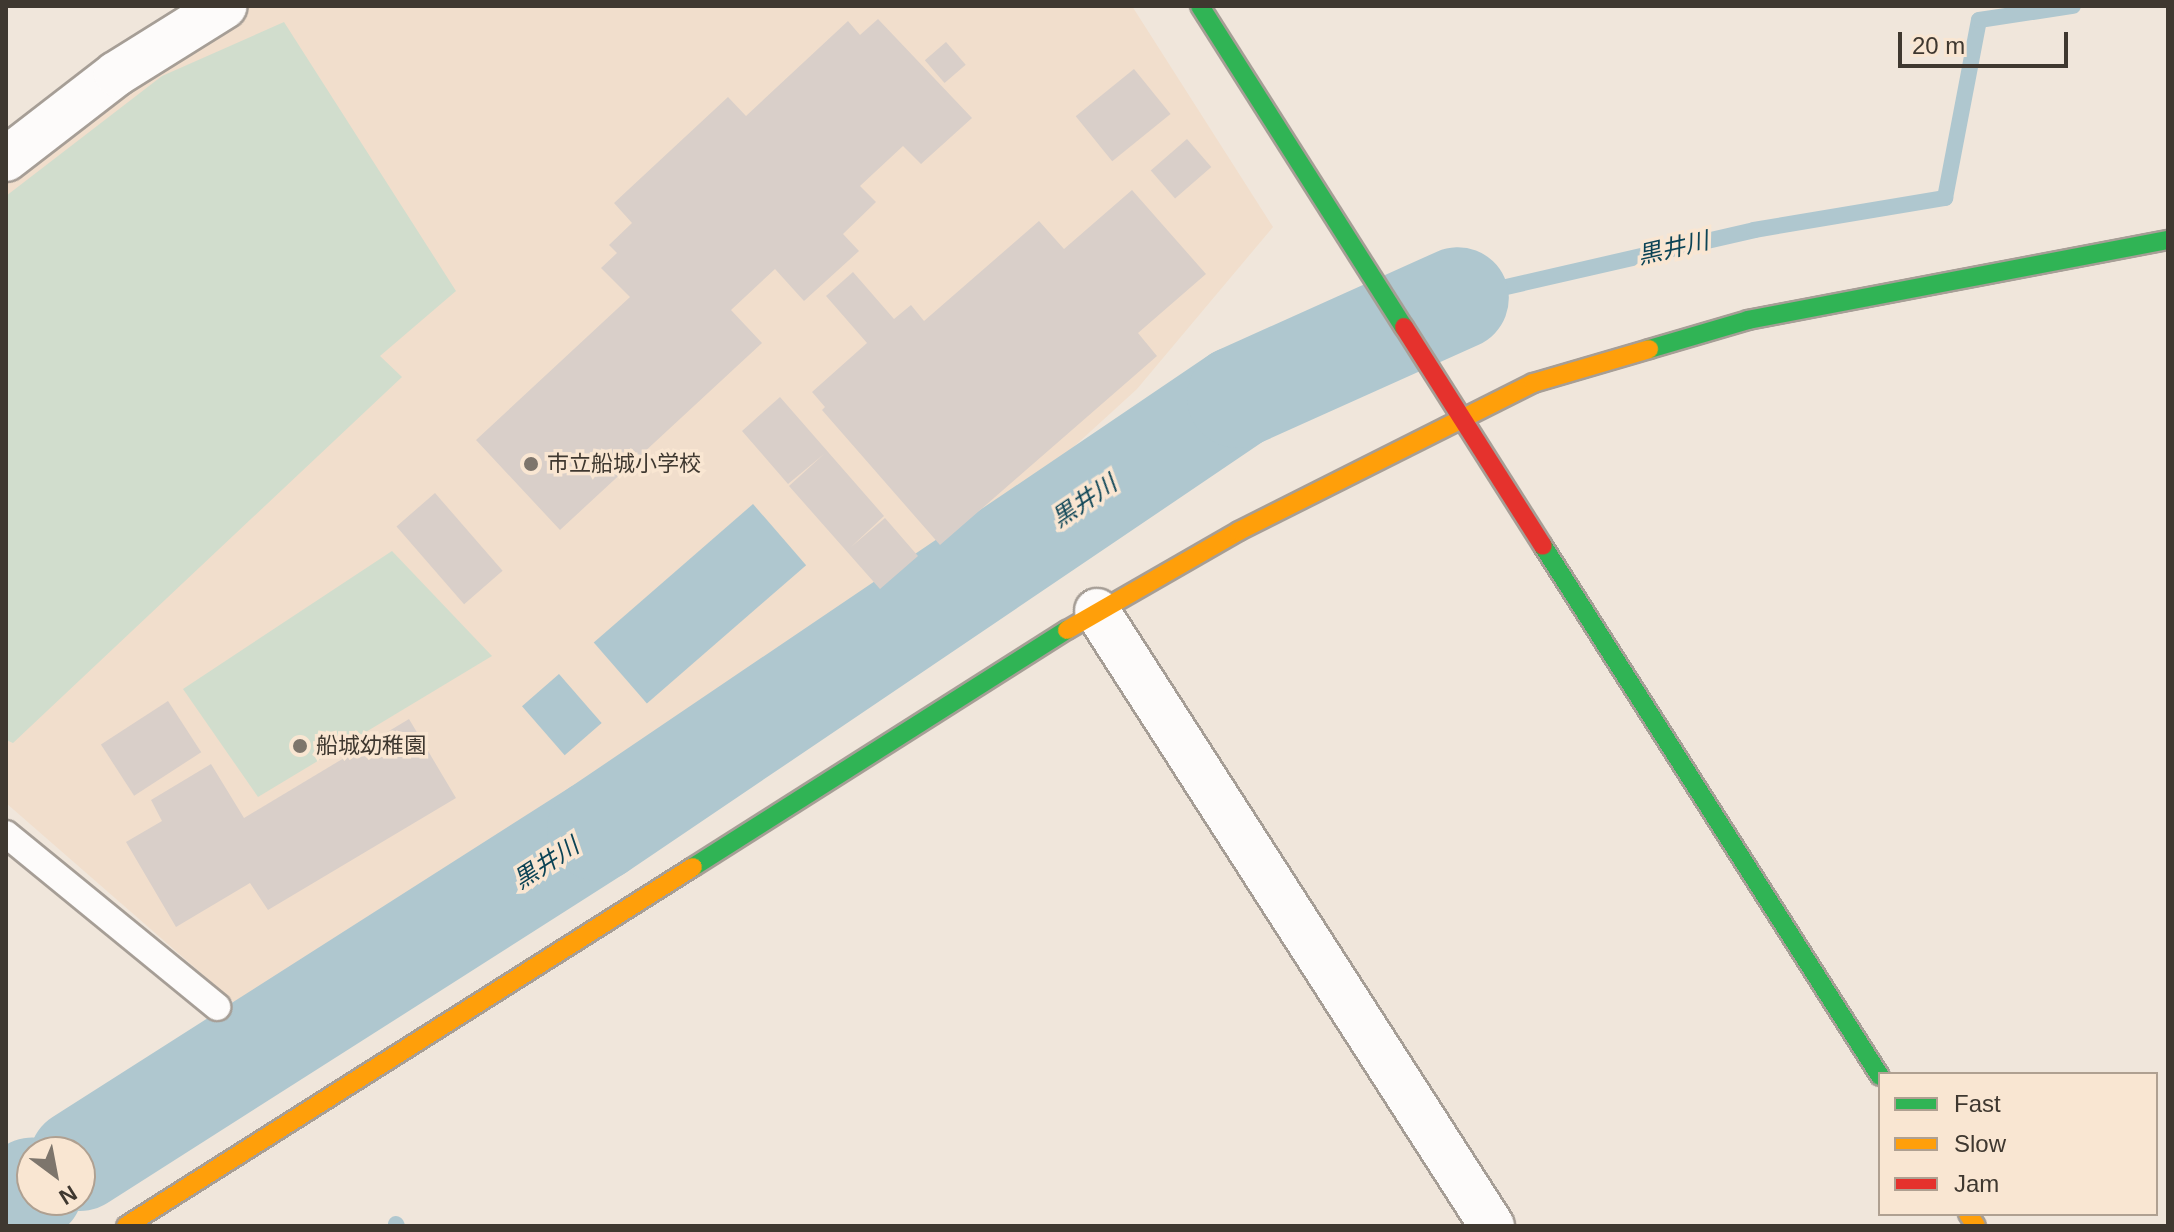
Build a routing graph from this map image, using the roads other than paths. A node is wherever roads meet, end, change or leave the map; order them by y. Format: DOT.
graph roads {
  1 [pos="225,6"];
  2 [pos="1200,6"];
  3 [pos="6,159"];
  4 [pos="2168,240"];
  5 [pos="1462,419"];
  6 [pos="1097,611"];
  7 [pos="6,834"];
  8 [pos="217,1007"];
  9 [pos="1878,1073"];
  10 [pos="126,1226"];
  11 [pos="1492,1226"];
  1 -- 3 [label="street"];
  2 -- 5 [label="street"];
  4 -- 5 [label="street"];
  5 -- 6 [label="street"];
  5 -- 9 [label="street"];
  6 -- 10 [label="street"];
  6 -- 11 [label="street"];
  7 -- 8 [label="lane"];
}
